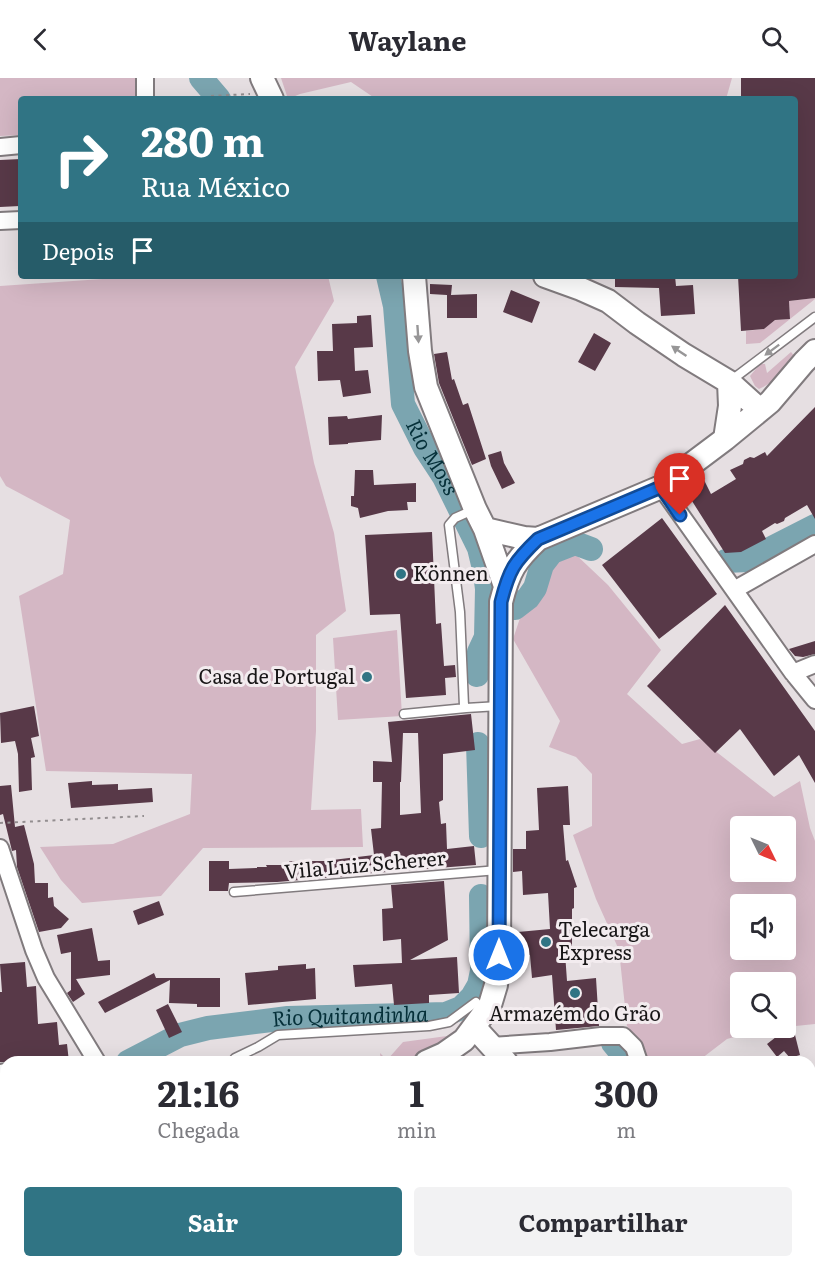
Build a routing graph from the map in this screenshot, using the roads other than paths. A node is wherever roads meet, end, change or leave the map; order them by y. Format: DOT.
graph roads {
  1 [pos="146,78"];
  2 [pos="145,96"];
  3 [pos="18,145"];
  4 [pos="0,147"];
  5 [pos="18,220"];
  6 [pos="0,221"];
  7 [pos="414,279"];
  8 [pos="553,279"];
  9 [pos="815,317"];
  10 [pos="814,363"];
  11 [pos="729,382"];
  12 [pos="765,406"];
  13 [pos="724,439"];
  14 [pos="661,487"];
  15 [pos="467,512"];
  16 [pos="485,529"];
  17 [pos="538,539"];
  18 [pos="815,544"];
  19 [pos="505,586"];
  20 [pos="734,590"];
  21 [pos="815,664"];
  22 [pos="793,673"];
  23 [pos="815,700"];
  24 [pos="500,706"];
  25 [pos="466,708"];
  26 [pos="404,714"];
  27 [pos="0,848"];
  28 [pos="498,870"];
  29 [pos="234,892"];
  30 [pos="476,1002"];
  31 [pos="475,1028"];
  32 [pos="499,1054"];
  33 [pos="92,1056"];
  34 [pos="239,1056"];
  35 [pos="440,1056"];
  36 [pos="637,1056"];
  1 -- 2 [label="street"];
  3 -- 4 [label="street"];
  5 -- 6 [label="street"];
  7 -- 15 [label="main road, one-way"];
  11 -- 8 [label="main road, one-way"];
  9 -- 11 [label="lane, one-way"];
  10 -- 12 [label="main road"];
  11 -- 12 [label="main road"];
  11 -- 13 [label="main road"];
  12 -- 13 [label="main road"];
  13 -- 14 [label="main road"];
  14 -- 17 [label="main road"];
  14 -- 20 [label="street"];
  15 -- 16 [label="main road"];
  15 -- 25 [label="lane"];
  16 -- 17 [label="main road"];
  16 -- 19 [label="main road"];
  17 -- 19 [label="main road"];
  18 -- 20 [label="street"];
  19 -- 24 [label="main road"];
  20 -- 22 [label="street"];
  21 -- 22 [label="street"];
  22 -- 23 [label="street"];
  24 -- 25 [label="lane"];
  24 -- 28 [label="main road"];
  25 -- 26 [label="lane"];
  27 -- 33 [label="street"];
  28 -- 29 [label="lane, Vila Luiz Scherer"];
  28 -- 31 [label="main road"];
  30 -- 34 [label="lane"];
  31 -- 32 [label="main road"];
  31 -- 35 [label="main road"];
  32 -- 36 [label="street"];
}
